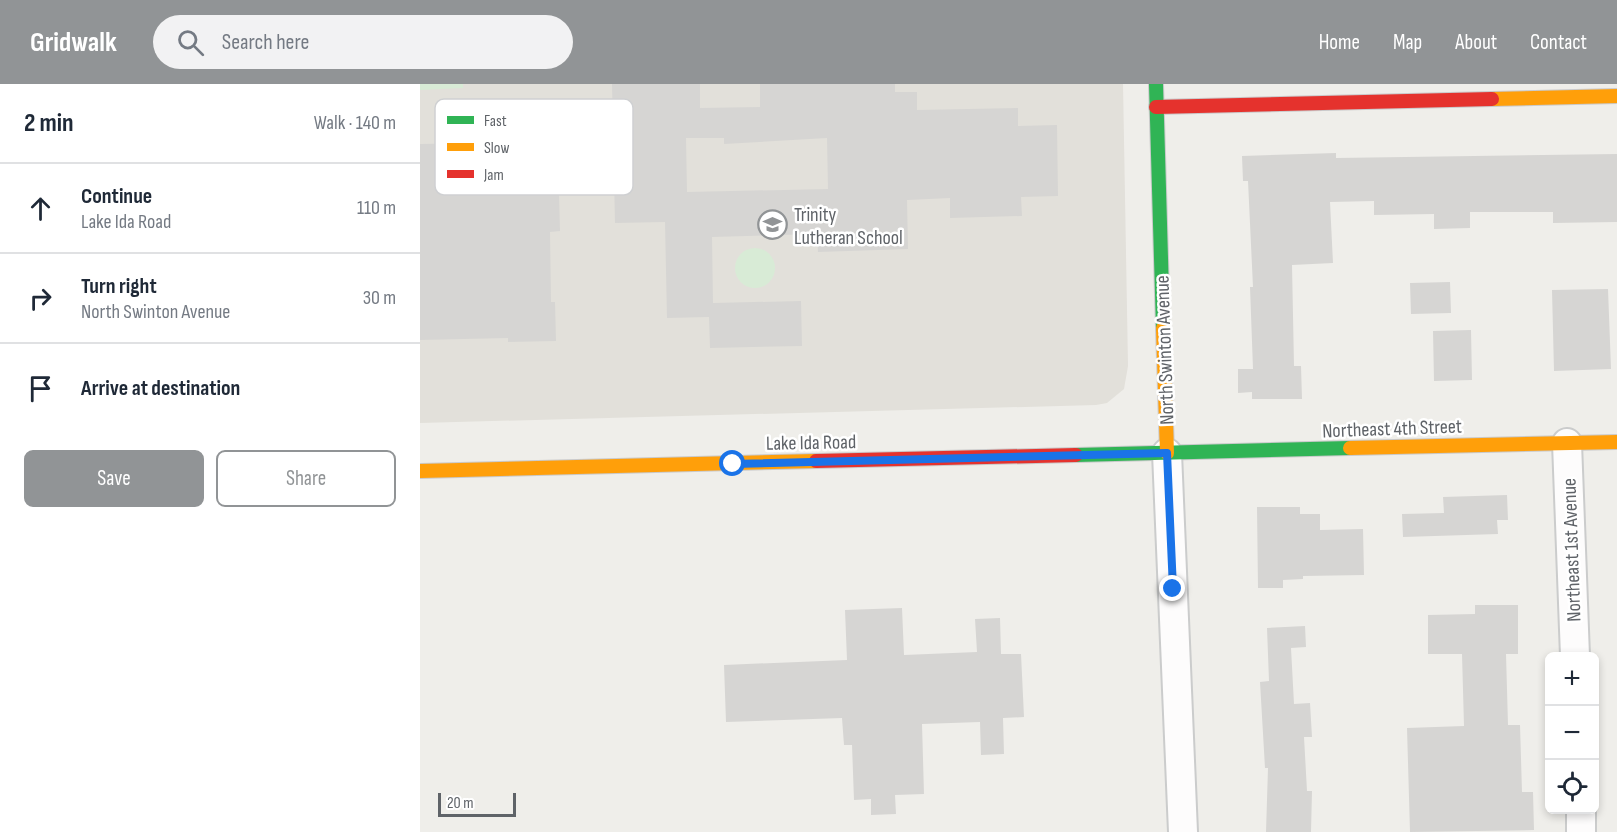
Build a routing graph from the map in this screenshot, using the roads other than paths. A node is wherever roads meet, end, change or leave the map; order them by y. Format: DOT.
graph roads {
  1 [pos="1156,84"];
  2 [pos="1617,96"];
  3 [pos="1156,107"];
  4 [pos="1617,442"];
  5 [pos="1567,443"];
  6 [pos="1167,453"];
  7 [pos="420,471"];
  8 [pos="1575,652"];
  9 [pos="1581,814"];
  10 [pos="1183,832"];
  11 [pos="1581,832"];
  1 -- 3 [label="street, North Swinton Avenue"];
  2 -- 3 [label="street"];
  3 -- 6 [label="street, North Swinton Avenue"];
  4 -- 5 [label="street, Northeast 4th Street"];
  5 -- 6 [label="street, Northeast 4th Street"];
  5 -- 8 [label="street, Northeast 1st Avenue"];
  6 -- 7 [label="street, Lake Ida Road"];
  6 -- 10 [label="street, North Swinton Avenue"];
  9 -- 11 [label="street"];
}
